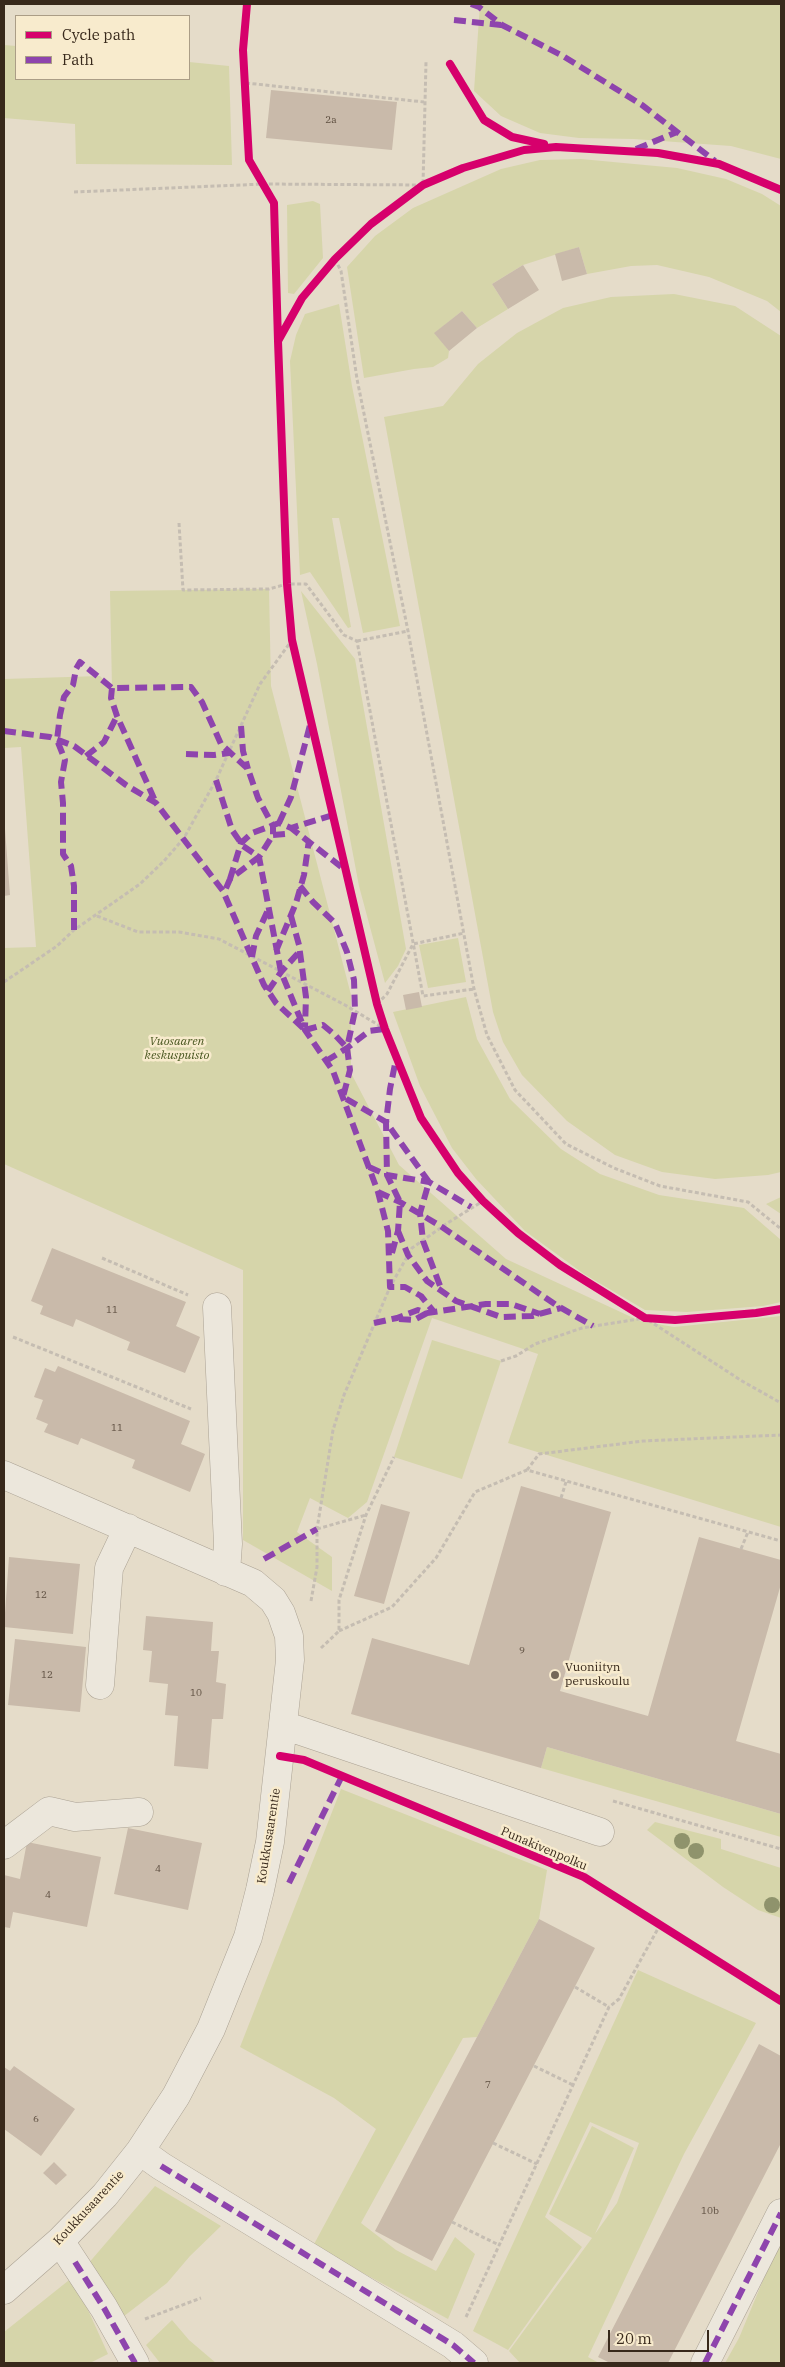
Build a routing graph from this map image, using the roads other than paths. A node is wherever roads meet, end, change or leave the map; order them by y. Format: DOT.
graph roads {
  1 [pos="217,1307"];
  2 [pos="4,1475"];
  3 [pos="128,1528"];
  4 [pos="226,1572"];
  5 [pos="100,1685"];
  6 [pos="283,1726"];
  7 [pos="138,1812"];
  8 [pos="600,1832"];
  9 [pos="4,1845"];
  10 [pos="150,2158"];
  11 [pos="781,2213"];
  12 [pos="67,2252"];
  13 [pos="4,2290"];
  14 [pos="448,2354"];
  15 [pos="134,2363"];
  16 [pos="474,2363"];
  17 [pos="705,2363"];
  1 -- 4 [label="street"];
  2 -- 3 [label="street, Koukkusaarentie"];
  3 -- 4 [label="street, Koukkusaarentie"];
  3 -- 5 [label="street"];
  4 -- 6 [label="street, Koukkusaarentie"];
  6 -- 8 [label="street"];
  6 -- 10 [label="street, Koukkusaarentie"];
  7 -- 9 [label="street"];
  10 -- 12 [label="street, Koukkusaarentie"];
  10 -- 14 [label="street"];
  11 -- 17 [label="street"];
  12 -- 13 [label="street, Koukkusaarentie"];
  12 -- 15 [label="street"];
  14 -- 16 [label="street"];
}
